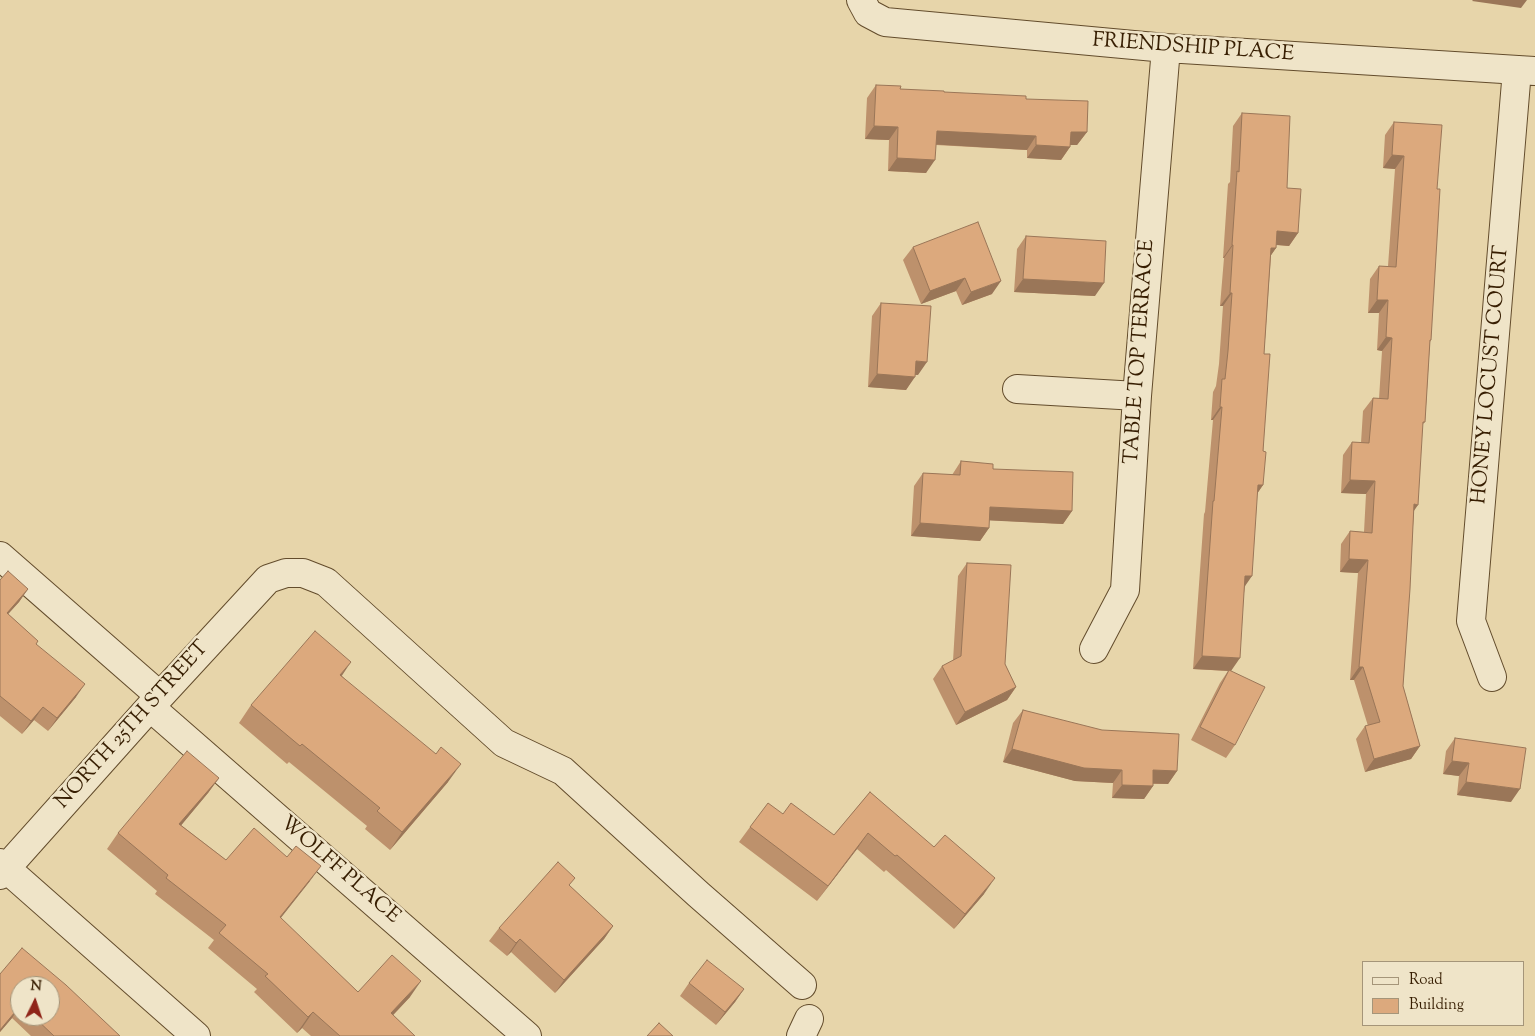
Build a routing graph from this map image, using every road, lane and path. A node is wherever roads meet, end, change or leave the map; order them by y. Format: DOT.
graph roads {
  1 [pos="861,0"];
  2 [pos="1166,48"];
  3 [pos="1526,70"];
  4 [pos="1017,389"];
  5 [pos="1137,396"];
  6 [pos="0,556"];
  7 [pos="1094,649"];
  8 [pos="1492,677"];
  9 [pos="155,701"];
  10 [pos="2,869"];
  11 [pos="802,985"];
  12 [pos="196,1036"];
  13 [pos="527,1036"];
  1 -- 2 [label="street, FRIENDSHIP PLACE"];
  2 -- 3 [label="street, FRIENDSHIP PLACE"];
  2 -- 5 [label="street, TABLE TOP TERRACE"];
  3 -- 8 [label="street, HONEY LOCUST COURT"];
  4 -- 5 [label="street"];
  5 -- 7 [label="street, TABLE TOP TERRACE"];
  6 -- 9 [label="street, WOLFF PLACE"];
  9 -- 10 [label="street, NORTH 25TH STREET"];
  9 -- 11 [label="street, NORTH 25TH STREET"];
  9 -- 13 [label="street, WOLFF PLACE"];
  10 -- 12 [label="street"];
}
